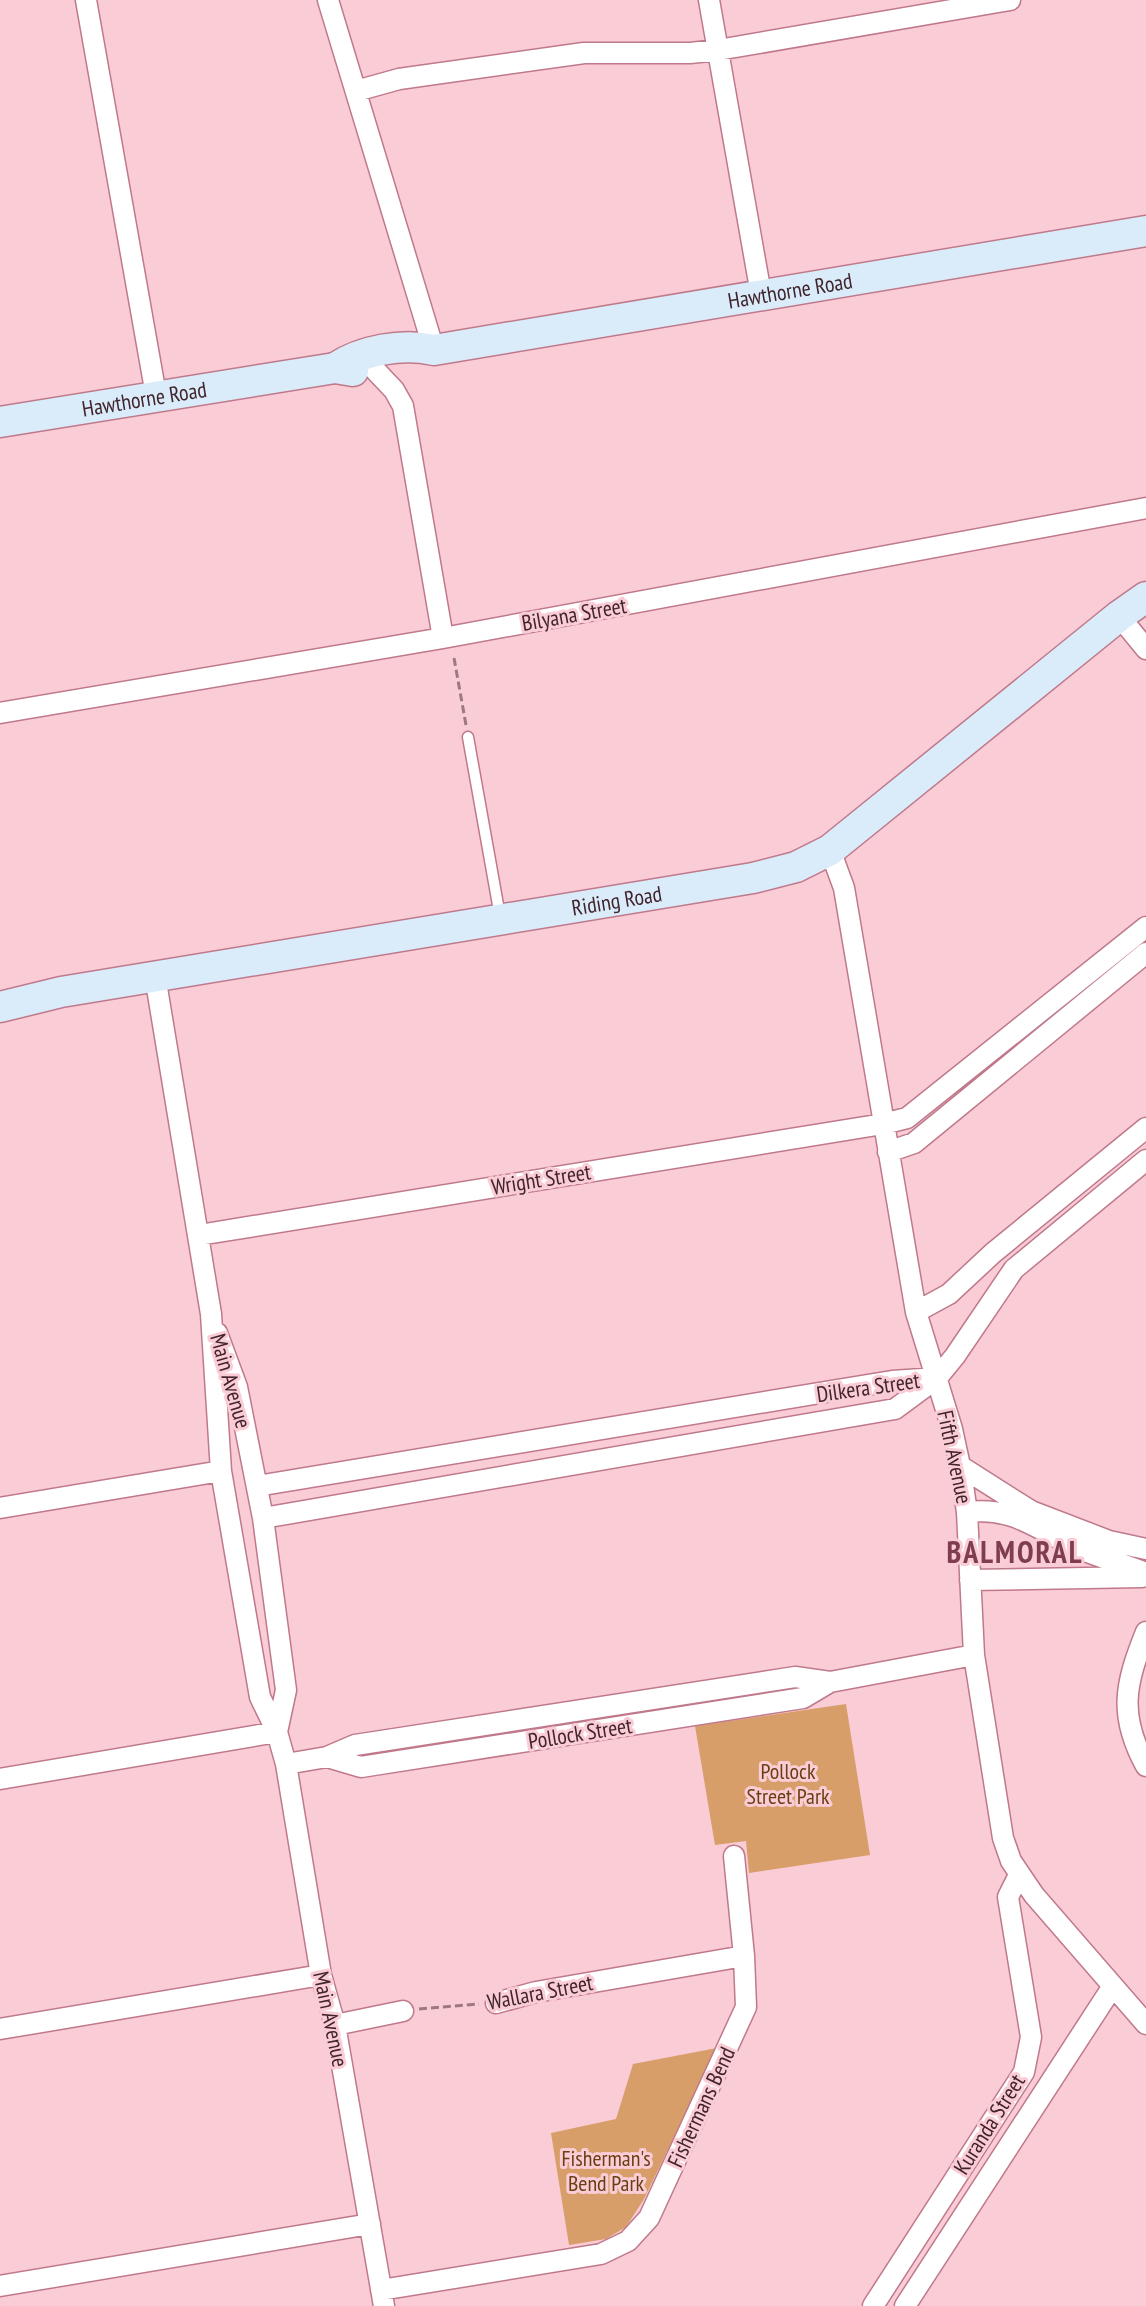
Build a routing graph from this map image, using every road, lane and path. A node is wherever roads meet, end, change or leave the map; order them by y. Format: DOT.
graph roads {
  1 [pos="86,0"];
  2 [pos="328,0"];
  3 [pos="709,0"];
  4 [pos="1010,0"];
  5 [pos="718,50"];
  6 [pos="356,91"];
  7 [pos="1146,231"];
  8 [pos="761,294"];
  9 [pos="434,350"];
  10 [pos="335,368"];
  11 [pos="375,370"];
  12 [pos="156,395"];
  13 [pos="0,422"];
  14 [pos="1146,508"];
  15 [pos="1146,597"];
  16 [pos="1119,616"];
  17 [pos="443,638"];
  18 [pos="1146,649"];
  19 [pos="454,658"];
  20 [pos="0,713"];
  21 [pos="468,737"];
  22 [pos="830,850"];
  23 [pos="501,918"];
  24 [pos="1146,927"];
  25 [pos="1146,953"];
  26 [pos="155,976"];
  27 [pos="0,1007"];
  28 [pos="883,1124"];
  29 [pos="1146,1128"];
  30 [pos="888,1152"];
  31 [pos="1146,1160"];
  32 [pos="199,1235"];
  33 [pos="916,1312"];
  34 [pos="211,1314"];
  35 [pos="937,1378"];
  36 [pos="960,1466"];
  37 [pos="221,1471"];
  38 [pos="257,1486"];
  39 [pos="0,1508"];
  40 [pos="967,1512"];
  41 [pos="263,1518"];
  42 [pos="1146,1549"];
  43 [pos="1146,1575"];
  44 [pos="970,1580"];
  45 [pos="1146,1632"];
  46 [pos="974,1655"];
  47 [pos="277,1732"];
  48 [pos="286,1764"];
  49 [pos="1146,1766"];
  50 [pos="0,1779"];
  51 [pos="734,1856"];
  52 [pos="1019,1875"];
  53 [pos="744,1956"];
  54 [pos="321,1975"];
  55 [pos="1113,1986"];
  56 [pos="496,2003"];
  57 [pos="403,2011"];
  58 [pos="1146,2024"];
  59 [pos="335,2025"];
  60 [pos="0,2029"];
  61 [pos="370,2224"];
  62 [pos="0,2286"];
  63 [pos="383,2298"];
  64 [pos="873,2306"];
  65 [pos="905,2306"];
  1 -- 12 [label="street"];
  2 -- 6 [label="street"];
  3 -- 5 [label="street"];
  4 -- 5 [label="street"];
  5 -- 6 [label="street"];
  5 -- 8 [label="street"];
  6 -- 9 [label="street"];
  7 -- 8 [label="street, Hawthorne Road"];
  8 -- 9 [label="street, Hawthorne Road"];
  9 -- 10 [label="street, Hawthorne Road"];
  9 -- 11 [label="street, Hawthorne Road"];
  10 -- 11 [label="street, Hawthorne Road"];
  10 -- 12 [label="street, Hawthorne Road"];
  11 -- 17 [label="street"];
  12 -- 13 [label="street, Hawthorne Road"];
  14 -- 17 [label="street, Bilyana Street"];
  15 -- 16 [label="street, Riding Road"];
  16 -- 18 [label="street"];
  16 -- 22 [label="street, Riding Road"];
  17 -- 20 [label="street, Bilyana Street"];
  19 -- 21 [label="path"];
  21 -- 23 [label="lane"];
  22 -- 23 [label="street, Riding Road"];
  22 -- 28 [label="street, Fifth Avenue"];
  23 -- 26 [label="street, Riding Road"];
  24 -- 28 [label="street, Wright Street"];
  25 -- 30 [label="street"];
  26 -- 27 [label="street, Riding Road"];
  26 -- 32 [label="street, Main Avenue"];
  28 -- 30 [label="street, Fifth Avenue"];
  28 -- 32 [label="street, Wright Street"];
  29 -- 33 [label="street"];
  30 -- 33 [label="street, Fifth Avenue"];
  31 -- 35 [label="street"];
  32 -- 34 [label="street, Main Avenue"];
  33 -- 35 [label="street, Fifth Avenue"];
  34 -- 37 [label="street, Main Avenue"];
  34 -- 38 [label="street, Main Avenue"];
  35 -- 36 [label="street, Fifth Avenue"];
  35 -- 38 [label="street, Dilkera Street"];
  35 -- 41 [label="street, Dilkera Street"];
  36 -- 40 [label="street, Fifth Avenue"];
  36 -- 42 [label="street"];
  37 -- 39 [label="street"];
  37 -- 47 [label="street, Main Avenue"];
  38 -- 41 [label="street, Main Avenue"];
  40 -- 43 [label="street"];
  40 -- 44 [label="street, Fifth Avenue"];
  41 -- 47 [label="street, Main Avenue"];
  43 -- 44 [label="street"];
  44 -- 46 [label="street, Fifth Avenue"];
  45 -- 49 [label="street"];
  46 -- 48 [label="street, Pollock Street"];
  46 -- 52 [label="street, Fifth Avenue"];
  47 -- 48 [label="street, Main Avenue"];
  47 -- 50 [label="street"];
  48 -- 54 [label="street, Main Avenue"];
  51 -- 53 [label="street, Fishermans Bend"];
  52 -- 55 [label="street, Fifth Avenue"];
  52 -- 64 [label="street, Kuranda Street"];
  53 -- 56 [label="street, Wallara Street"];
  53 -- 63 [label="street, Fishermans Bend"];
  54 -- 59 [label="street, Main Avenue"];
  54 -- 60 [label="street"];
  55 -- 58 [label="street, Fifth Avenue"];
  55 -- 65 [label="street, Kuranda Street"];
  56 -- 57 [label="path, Wallara Street"];
  57 -- 59 [label="street"];
  59 -- 61 [label="street, Main Avenue"];
  61 -- 62 [label="street"];
  61 -- 63 [label="street, Main Avenue"];
}
